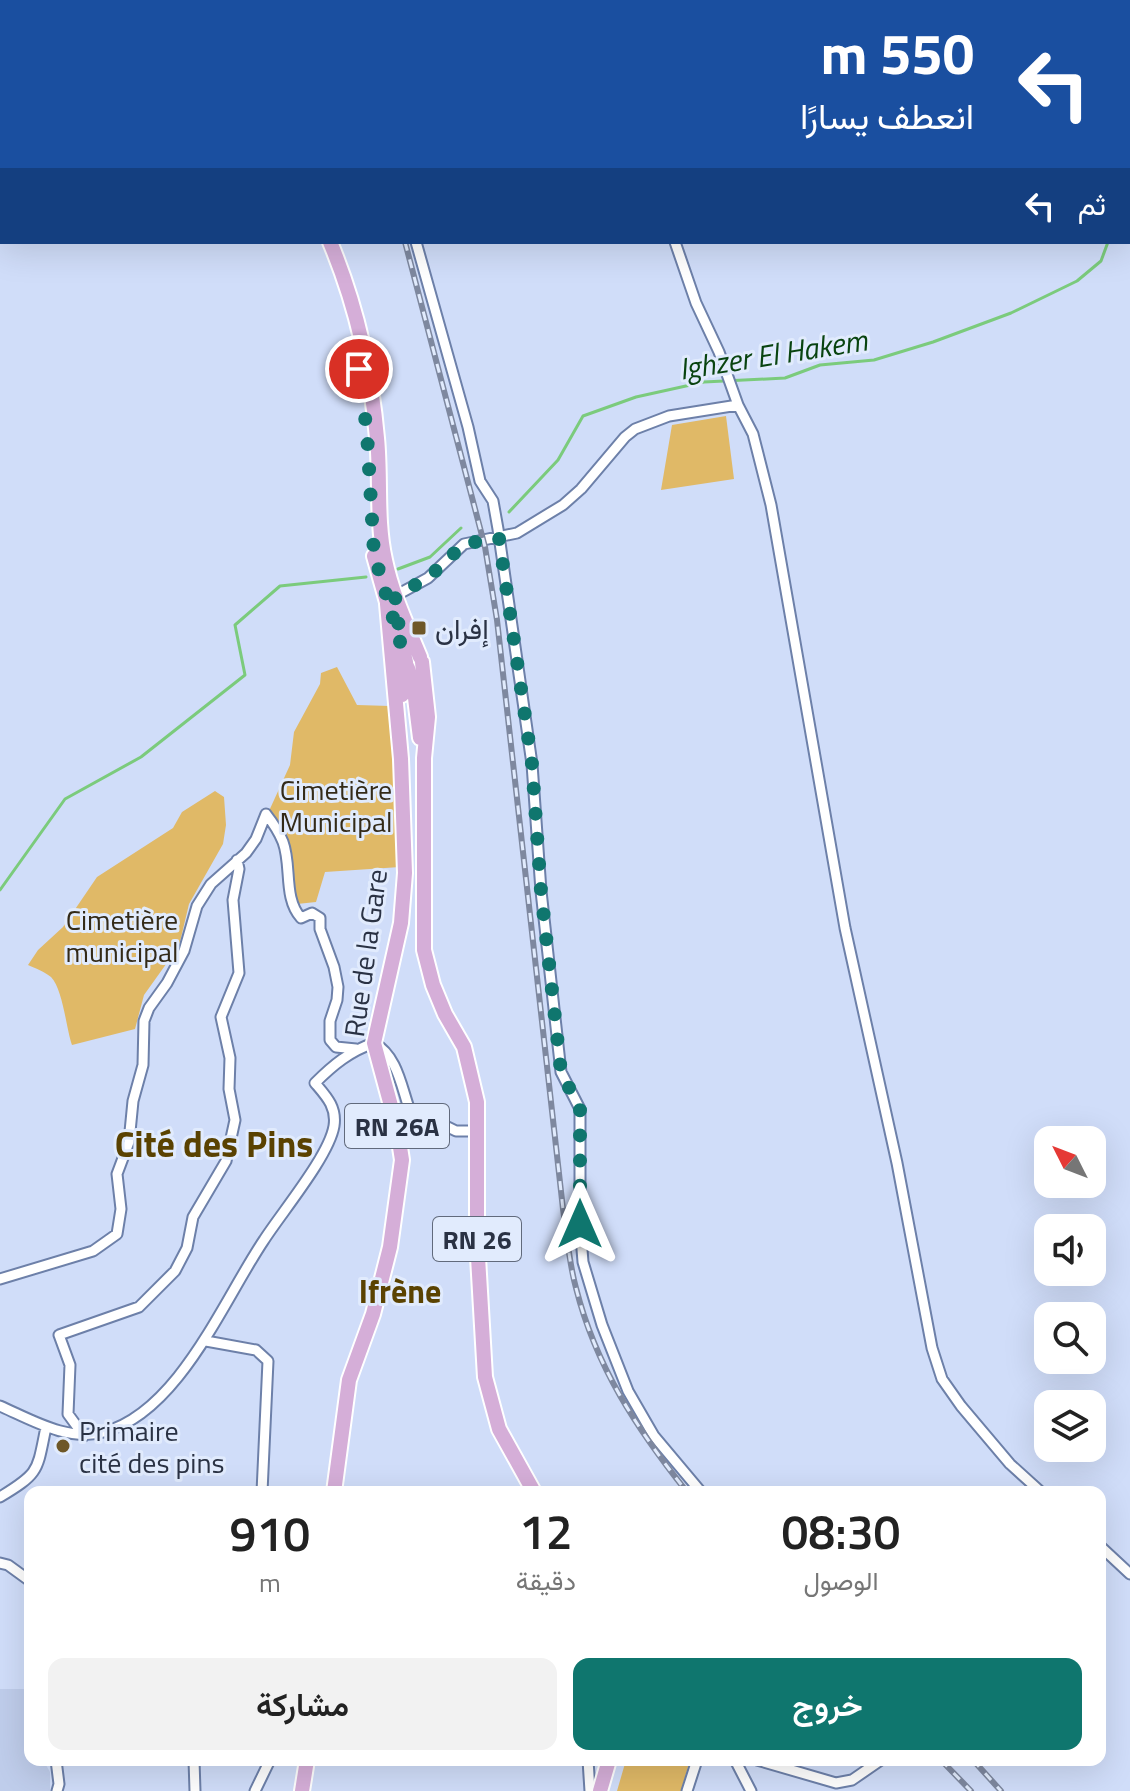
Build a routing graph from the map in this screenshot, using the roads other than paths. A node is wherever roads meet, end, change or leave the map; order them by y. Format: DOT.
graph roads {
  1 [pos="321,244"];
  2 [pos="331,244"];
  3 [pos="417,244"];
  4 [pos="676,244"];
  5 [pos="738,405"];
  6 [pos="499,538"];
  7 [pos="381,562"];
  8 [pos="390,594"];
  9 [pos="397,648"];
  10 [pos="414,662"];
  11 [pos="395,680"];
  12 [pos="401,759"];
  13 [pos="237,860"];
  14 [pos="374,1043"];
  15 [pos="356,1049"];
  16 [pos="476,1131"];
  17 [pos="0,1279"];
  18 [pos="206,1341"];
  19 [pos="0,1406"];
  20 [pos="46,1427"];
  21 [pos="84,1436"];
  22 [pos="262,1486"];
  23 [pos="335,1486"];
  24 [pos="531,1486"];
  25 [pos="696,1486"];
  26 [pos="1034,1486"];
  27 [pos="0,1497"];
  28 [pos="1106,1552"];
  29 [pos="0,1563"];
  30 [pos="1130,1574"];
  31 [pos="24,1577"];
  32 [pos="57,1766"];
  33 [pos="194,1766"];
  34 [pos="267,1766"];
  35 [pos="304,1766"];
  36 [pos="588,1766"];
  37 [pos="607,1766"];
  38 [pos="695,1766"];
  39 [pos="738,1766"];
  40 [pos="778,1766"];
  41 [pos="872,1766"];
  42 [pos="57,1791"];
  43 [pos="195,1791"];
  44 [pos="255,1791"];
  45 [pos="302,1791"];
  46 [pos="590,1791"];
  47 [pos="600,1791"];
  48 [pos="687,1791"];
  49 [pos="751,1791"];
  1 -- 7 [label="main road"];
  2 -- 7 [label="main road"];
  3 -- 6 [label="street"];
  4 -- 5 [label="street"];
  5 -- 6 [label="street"];
  5 -- 26 [label="street"];
  6 -- 8 [label="street"];
  6 -- 25 [label="street"];
  7 -- 8 [label="main road"];
  8 -- 9 [label="main road"];
  8 -- 10 [label="main road"];
  9 -- 10 [label="main road"];
  9 -- 11 [label="main road, Rue de la Gare / RN 26A"];
  10 -- 11 [label="main road"];
  10 -- 12 [label="main road"];
  10 -- 16 [label="main road, RN 26"];
  11 -- 12 [label="main road, Rue de la Gare / RN 26A"];
  12 -- 14 [label="main road, Rue de la Gare / RN 26A"];
  13 -- 15 [label="street"];
  13 -- 17 [label="street"];
  13 -- 21 [label="street"];
  14 -- 15 [label="street"];
  14 -- 16 [label="street"];
  14 -- 23 [label="main road, Rue de la Gare / RN 26A"];
  15 -- 18 [label="street"];
  16 -- 24 [label="main road, RN 26"];
  18 -- 21 [label="street"];
  18 -- 22 [label="street"];
  19 -- 20 [label="street"];
  20 -- 21 [label="street"];
  20 -- 27 [label="street"];
  28 -- 30 [label="street"];
  29 -- 31 [label="street"];
  32 -- 42 [label="street"];
  33 -- 43 [label="street"];
  34 -- 44 [label="street"];
  35 -- 45 [label="main road"];
  36 -- 46 [label="street"];
  37 -- 47 [label="main road"];
  38 -- 48 [label="street"];
  39 -- 49 [label="street"];
  40 -- 41 [label="street"];
}
